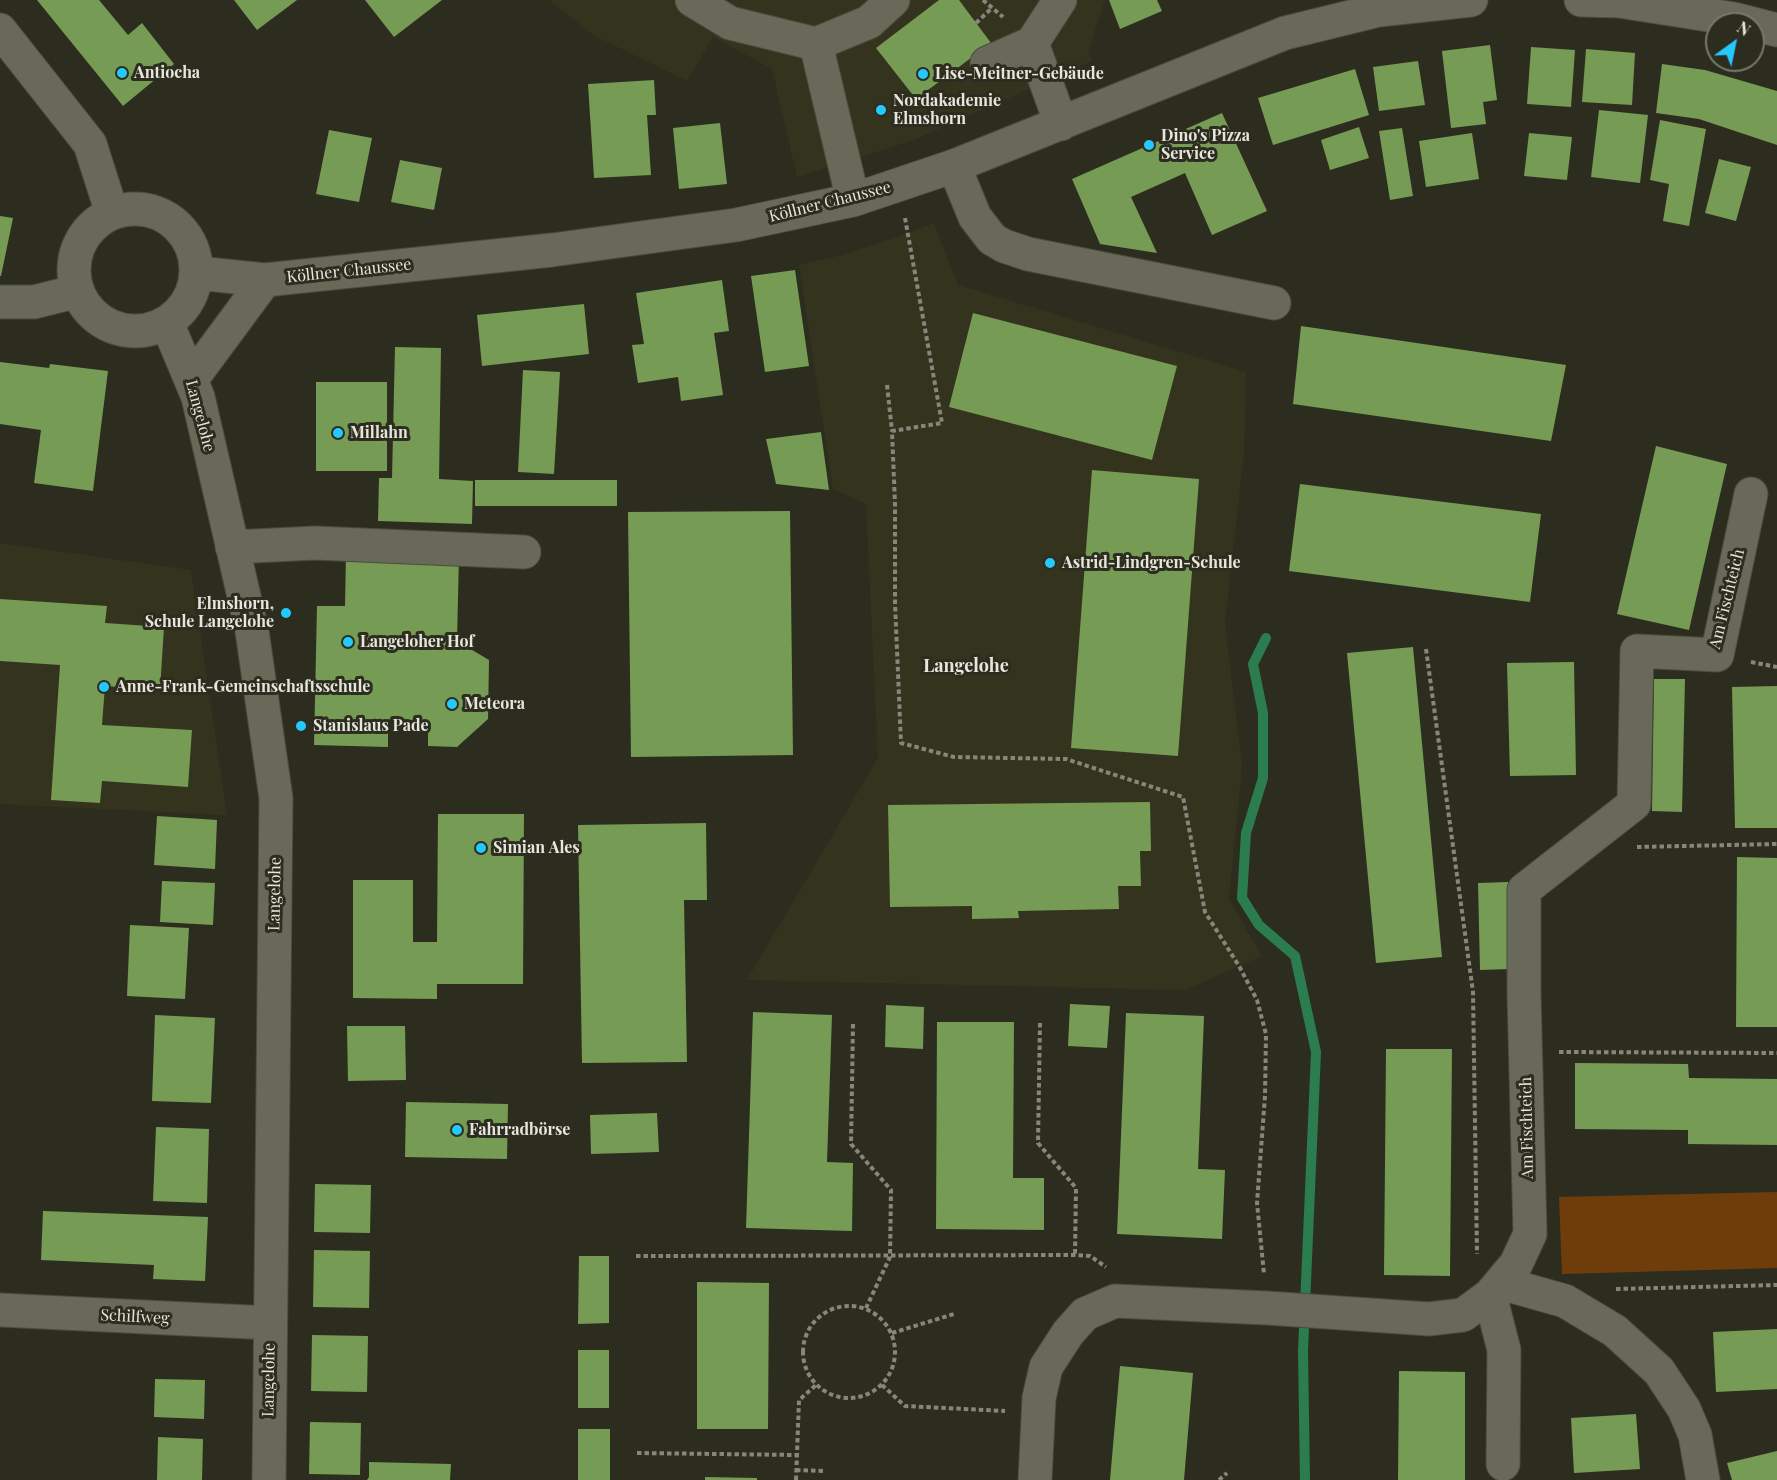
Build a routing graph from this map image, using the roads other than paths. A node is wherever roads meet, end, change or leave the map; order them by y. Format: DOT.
graph roads {
  1 [pos="692,0"];
  2 [pos="892,0"];
  3 [pos="1060,0"];
  4 [pos="1471,0"];
  5 [pos="1581,0"];
  6 [pos="0,30"];
  7 [pos="1777,30"];
  8 [pos="1032,43"];
  9 [pos="816,44"];
  10 [pos="987,63"];
  11 [pos="1061,124"];
  12 [pos="954,166"];
  13 [pos="853,200"];
  14 [pos="112,213"];
  15 [pos="197,273"];
  16 [pos="265,280"];
  17 [pos="78,291"];
  18 [pos="0,302"];
  19 [pos="1274,303"];
  20 [pos="167,323"];
  21 [pos="191,380"];
  22 [pos="1751,494"];
  23 [pos="232,547"];
  24 [pos="524,552"];
  25 [pos="1495,1289"];
  26 [pos="0,1310"];
  27 [pos="270,1323"];
  28 [pos="1503,1464"];
  29 [pos="268,1480"];
  30 [pos="1035,1480"];
  31 [pos="1703,1480"];
  1 -- 9 [label="street"];
  2 -- 9 [label="street"];
  3 -- 8 [label="street"];
  4 -- 11 [label="street, Köllner Chaussee"];
  5 -- 7 [label="street"];
  6 -- 14 [label="street"];
  8 -- 10 [label="street"];
  8 -- 11 [label="street"];
  9 -- 13 [label="street"];
  11 -- 12 [label="street, Köllner Chaussee"];
  12 -- 13 [label="street, Köllner Chaussee"];
  12 -- 19 [label="street"];
  13 -- 16 [label="street, Köllner Chaussee"];
  14 -- 15 [label="street"];
  14 -- 17 [label="street"];
  15 -- 16 [label="street, Köllner Chaussee"];
  15 -- 20 [label="street"];
  16 -- 21 [label="street"];
  17 -- 18 [label="street"];
  17 -- 20 [label="street"];
  20 -- 21 [label="street, Langelohe"];
  21 -- 23 [label="street, Langelohe"];
  22 -- 25 [label="street, Am Fischteich"];
  23 -- 24 [label="street"];
  23 -- 27 [label="street, Langelohe"];
  25 -- 28 [label="street"];
  25 -- 30 [label="street, Am Fischteich"];
  25 -- 31 [label="street"];
  26 -- 27 [label="street, Schilfweg"];
  27 -- 29 [label="street, Langelohe"];
}
